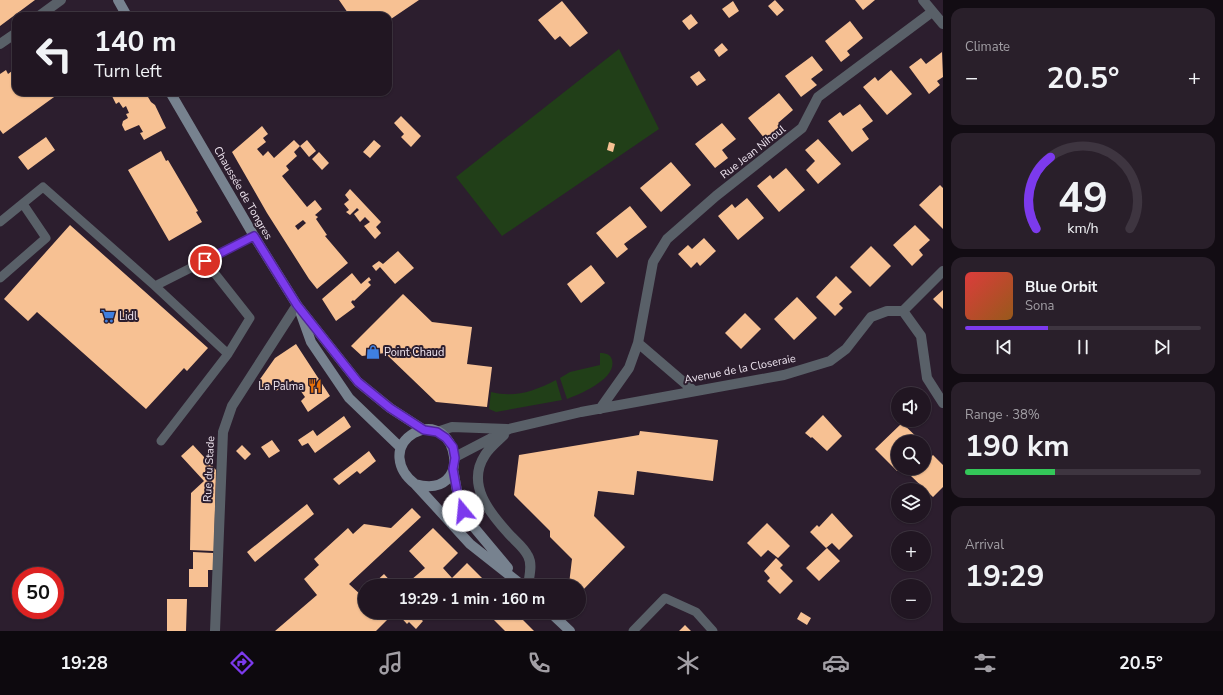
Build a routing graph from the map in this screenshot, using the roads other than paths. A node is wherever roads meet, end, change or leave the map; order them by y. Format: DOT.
graph roads {
  1 [pos="61,0"];
  2 [pos="118,0"];
  3 [pos="923,0"];
  4 [pos="44,12"];
  5 [pos="125,12"];
  6 [pos="932,12"];
  7 [pos="943,24"];
  8 [pos="12,35"];
  9 [pos="0,44"];
  10 [pos="172,96"];
  11 [pos="23,204"];
  12 [pos="0,222"];
  13 [pos="254,236"];
  14 [pos="205,261"];
  15 [pos="943,271"];
  16 [pos="0,278"];
  17 [pos="155,286"];
  18 [pos="297,305"];
  19 [pos="903,312"];
  20 [pos="638,343"];
  21 [pos="228,354"];
  22 [pos="694,391"];
  23 [pos="943,403"];
  24 [pos="600,409"];
  25 [pos="510,429"];
  26 [pos="424,430"];
  27 [pos="437,432"];
  28 [pos="161,441"];
  29 [pos="401,448"];
  30 [pos="455,458"];
  31 [pos="453,469"];
  32 [pos="415,484"];
  33 [pos="515,579"];
  34 [pos="518,579"];
  35 [pos="529,579"];
  36 [pos="557,619"];
  37 [pos="215,631"];
  38 [pos="570,631"];
  39 [pos="633,631"];
  40 [pos="713,631"];
  1 -- 4 [label="street"];
  2 -- 5 [label="main road"];
  3 -- 6 [label="street"];
  6 -- 7 [label="street"];
  6 -- 20 [label="street, Rue Jean Nihoul"];
  8 -- 9 [label="street"];
  10 -- 13 [label="main road, Chaussée de Tongres"];
  11 -- 12 [label="lane"];
  11 -- 16 [label="lane"];
  11 -- 17 [label="lane"];
  13 -- 14 [label="lane"];
  13 -- 18 [label="main road, Chaussée de Tongres"];
  14 -- 17 [label="lane"];
  14 -- 21 [label="lane"];
  15 -- 19 [label="street"];
  17 -- 21 [label="lane"];
  18 -- 26 [label="main road, Chaussée de Tongres"];
  18 -- 29 [label="main road, Chaussée de Tongres"];
  18 -- 37 [label="street, Rue du Stade"];
  19 -- 22 [label="street, Avenue de la Closeraie"];
  19 -- 23 [label="street"];
  20 -- 22 [label="street"];
  20 -- 24 [label="street, Rue Jean Nihoul"];
  21 -- 28 [label="lane"];
  22 -- 24 [label="street, Avenue de la Closeraie"];
  24 -- 25 [label="street, Avenue de la Closeraie"];
  25 -- 27 [label="street, Avenue de la Closeraie"];
  25 -- 30 [label="street, Avenue de la Closeraie"];
  25 -- 35 [label="street"];
  26 -- 27 [label="main road, Chaussée de Tongres"];
  26 -- 29 [label="main road"];
  27 -- 30 [label="main road"];
  29 -- 32 [label="main road"];
  30 -- 31 [label="main road"];
  31 -- 32 [label="main road"];
  31 -- 34 [label="main road"];
  32 -- 33 [label="main road"];
  36 -- 38 [label="main road"];
  39 -- 40 [label="lane"];
}
